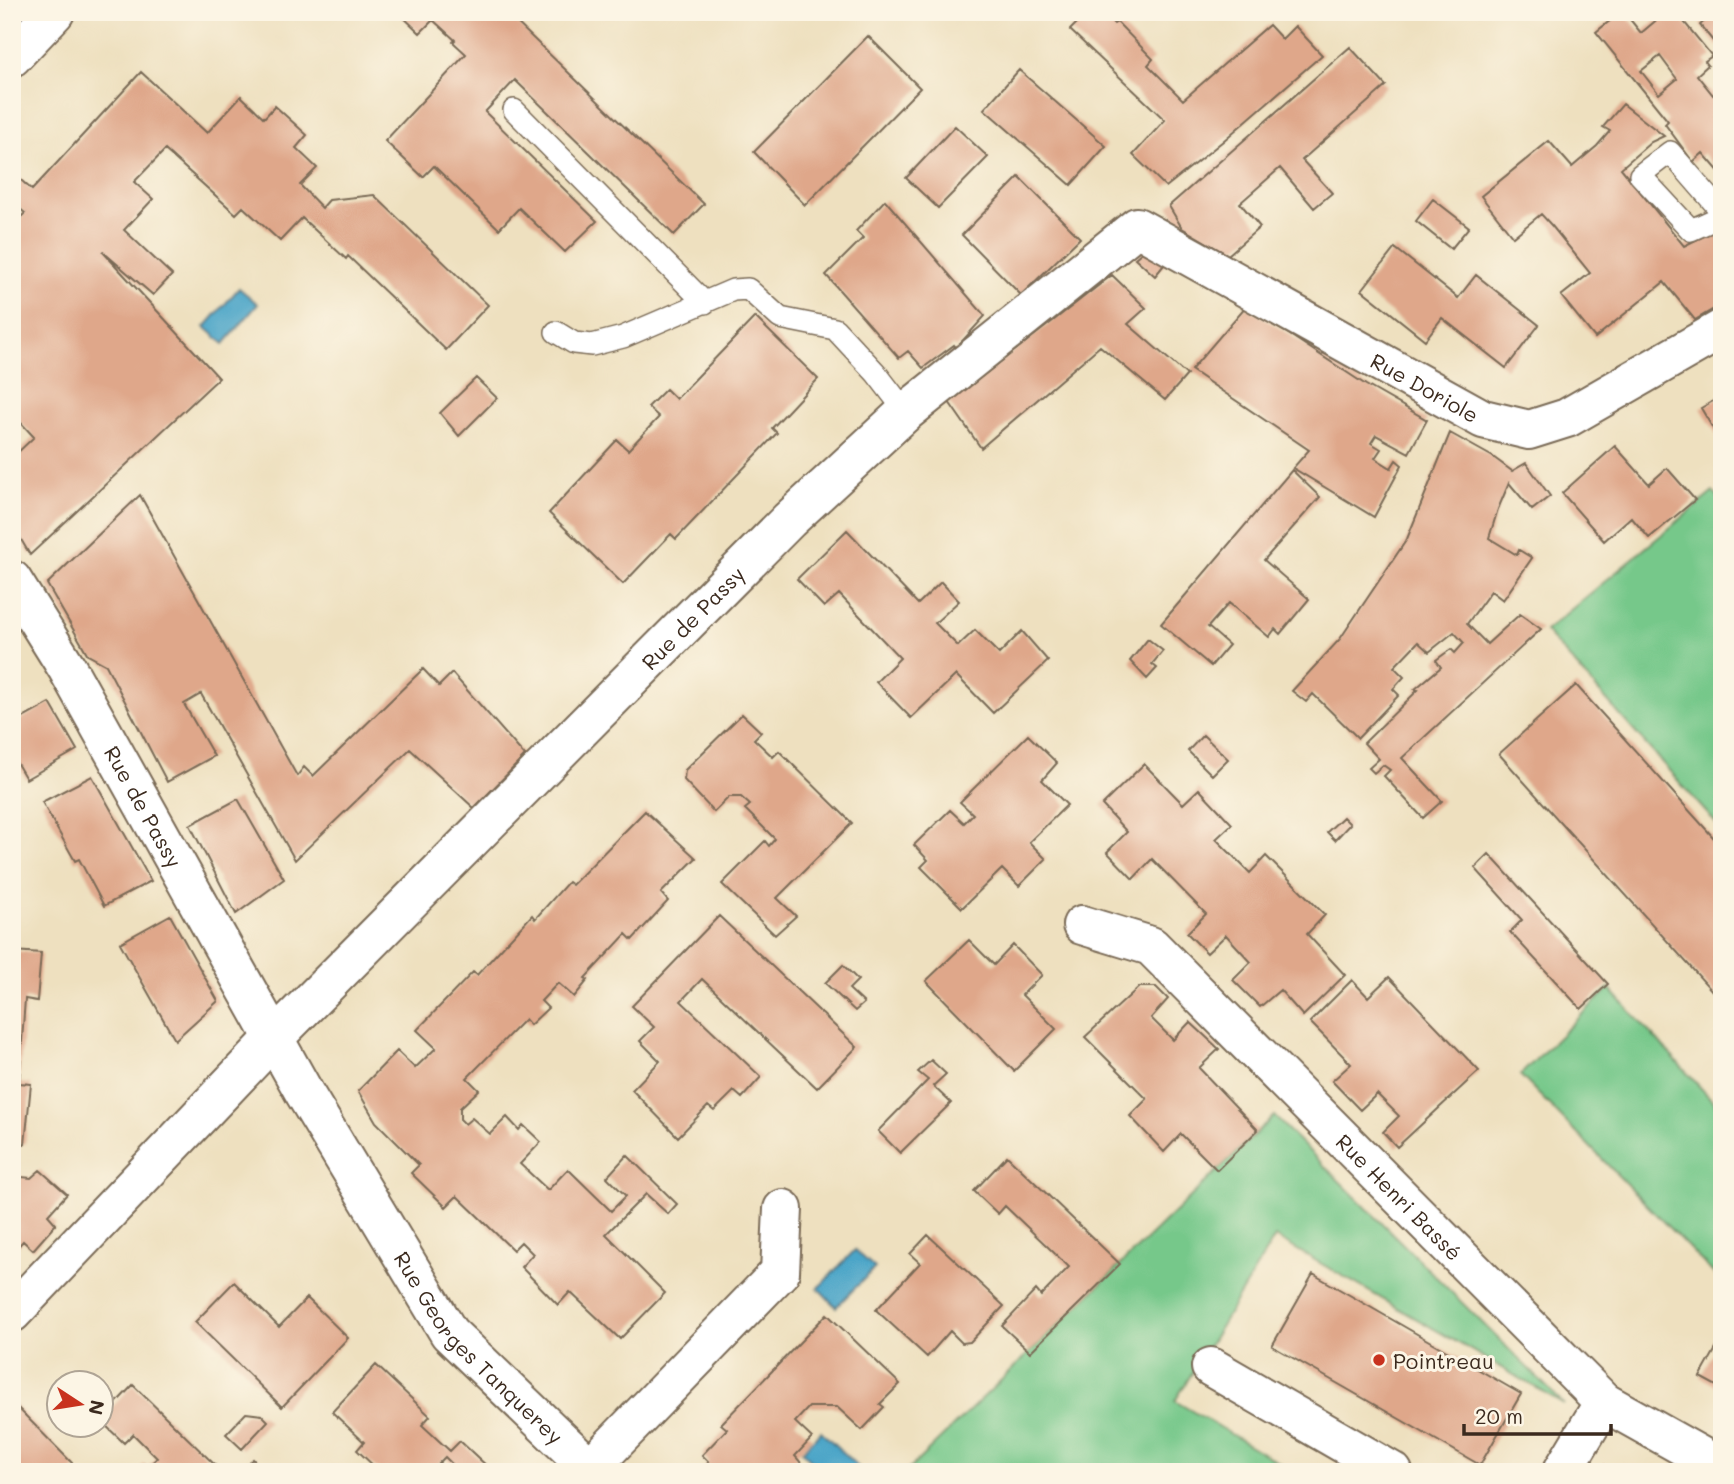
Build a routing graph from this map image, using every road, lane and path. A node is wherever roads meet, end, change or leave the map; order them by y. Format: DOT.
graph roads {
  1 [pos="55,12"];
  2 [pos="12,57"];
  3 [pos="514,110"];
  4 [pos="1137,227"];
  5 [pos="705,303"];
  6 [pos="1722,329"];
  7 [pos="556,332"];
  8 [pos="906,412"];
  9 [pos="12,580"];
  10 [pos="1082,925"];
  11 [pos="275,1037"];
  12 [pos="783,1209"];
  13 [pos="12,1313"];
  14 [pos="1211,1367"];
  15 [pos="1604,1402"];
  16 [pos="1722,1468"];
  17 [pos="1393,1472"];
  18 [pos="1562,1472"];
  1 -- 2 [label="street"];
  3 -- 5 [label="lane"];
  4 -- 6 [label="street, Rue Doriole"];
  4 -- 8 [label="street, Rue de Passy"];
  5 -- 7 [label="lane"];
  5 -- 8 [label="lane"];
  8 -- 11 [label="street, Rue de Passy"];
  9 -- 11 [label="street, Rue de Passy"];
  10 -- 15 [label="street, Rue Henri Bassé"];
  11 -- 12 [label="street, Rue Georges Tanquerey"];
  11 -- 13 [label="street, Rue de Passy"];
  14 -- 17 [label="street"];
  15 -- 16 [label="street, Rue Henri Bassé"];
  15 -- 18 [label="street"];
}
